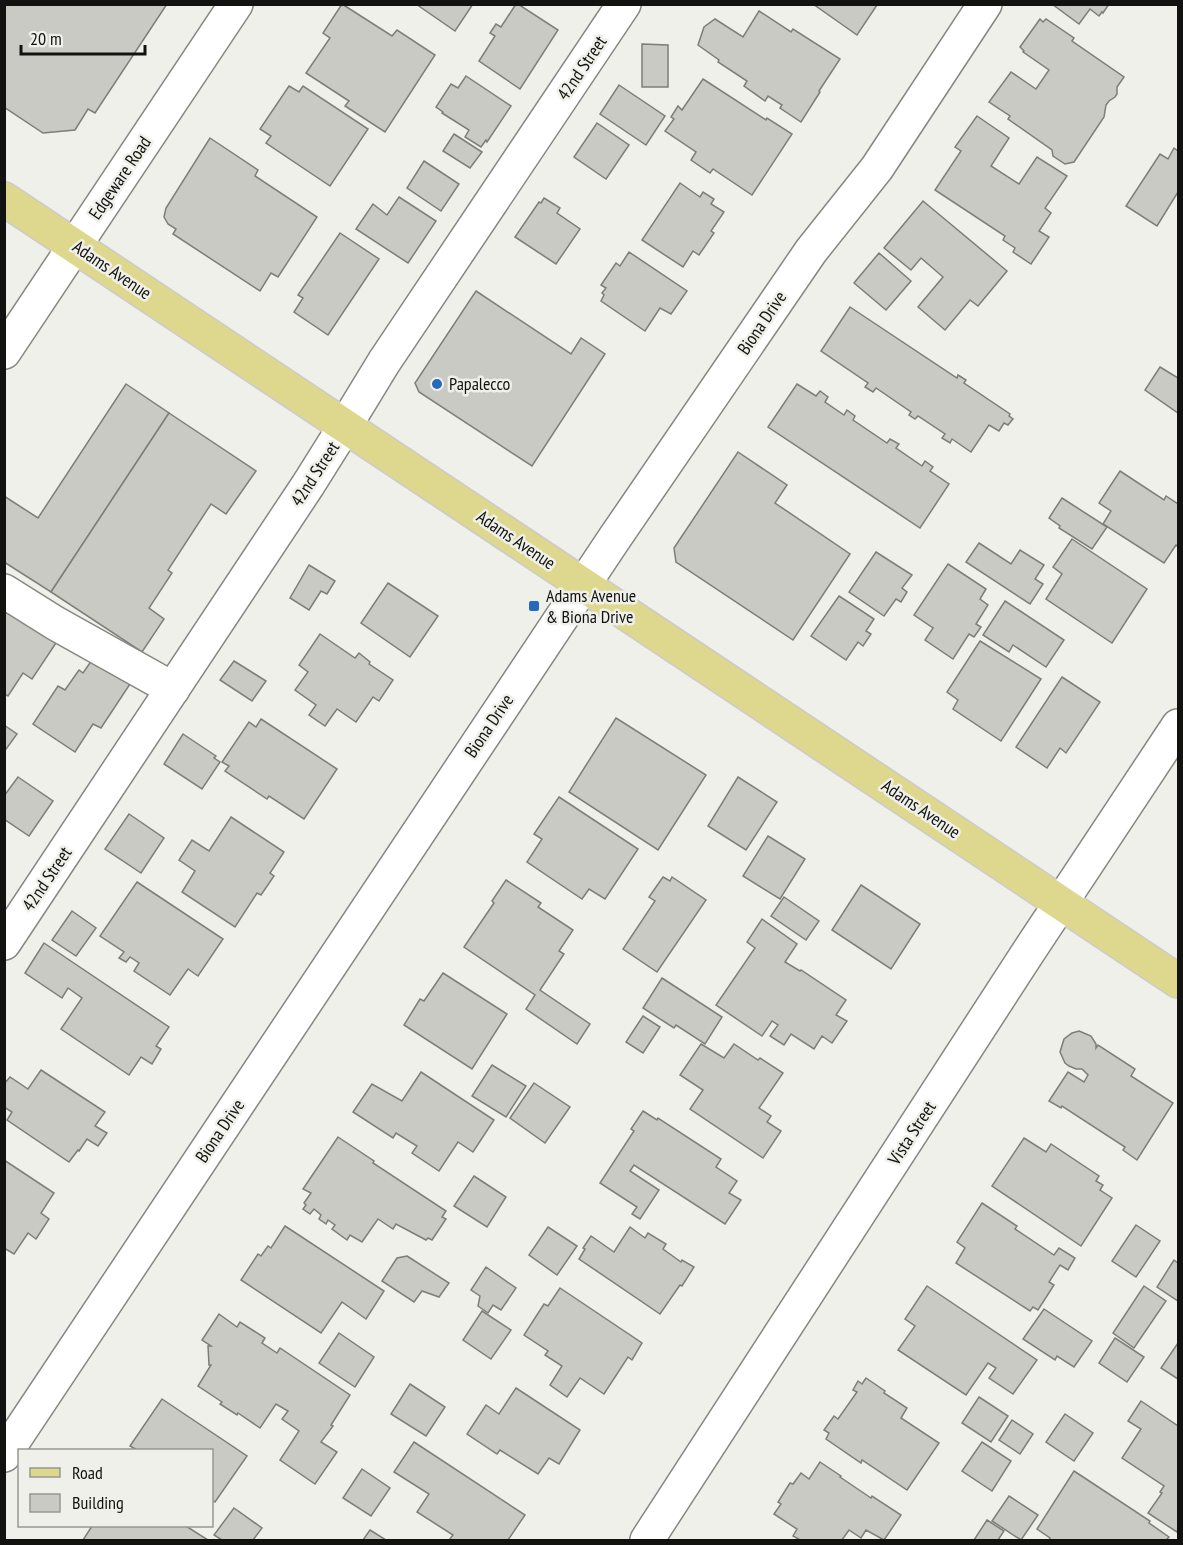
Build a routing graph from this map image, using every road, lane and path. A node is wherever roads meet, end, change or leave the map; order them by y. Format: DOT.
graph roads {
  1 [pos="236,4"];
  2 [pos="624,4"];
  3 [pos="985,4"];
  4 [pos="4,199"];
  5 [pos="75,246"];
  6 [pos="4,352"];
  7 [pos="345,426"];
  8 [pos="584,584"];
  9 [pos="4,591"];
  10 [pos="173,689"];
  11 [pos="1179,726"];
  12 [pos="1062,903"];
  13 [pos="4,943"];
  14 [pos="1179,981"];
  15 [pos="4,1455"];
  16 [pos="647,1540"];
  1 -- 5 [label="street, Edgeware Road"];
  2 -- 7 [label="street, 42nd Street"];
  3 -- 8 [label="street, Biona Drive"];
  4 -- 5 [label="main road, Adams Avenue"];
  5 -- 6 [label="street, Edgeware Road"];
  5 -- 7 [label="main road, Adams Avenue"];
  7 -- 8 [label="main road, Adams Avenue"];
  7 -- 10 [label="street, 42nd Street"];
  8 -- 12 [label="main road, Adams Avenue"];
  8 -- 15 [label="street, Biona Drive"];
  9 -- 10 [label="street"];
  10 -- 13 [label="street, 42nd Street"];
  11 -- 12 [label="street, Vista Street"];
  12 -- 14 [label="main road, Adams Avenue"];
  12 -- 16 [label="street, Vista Street"];
}
